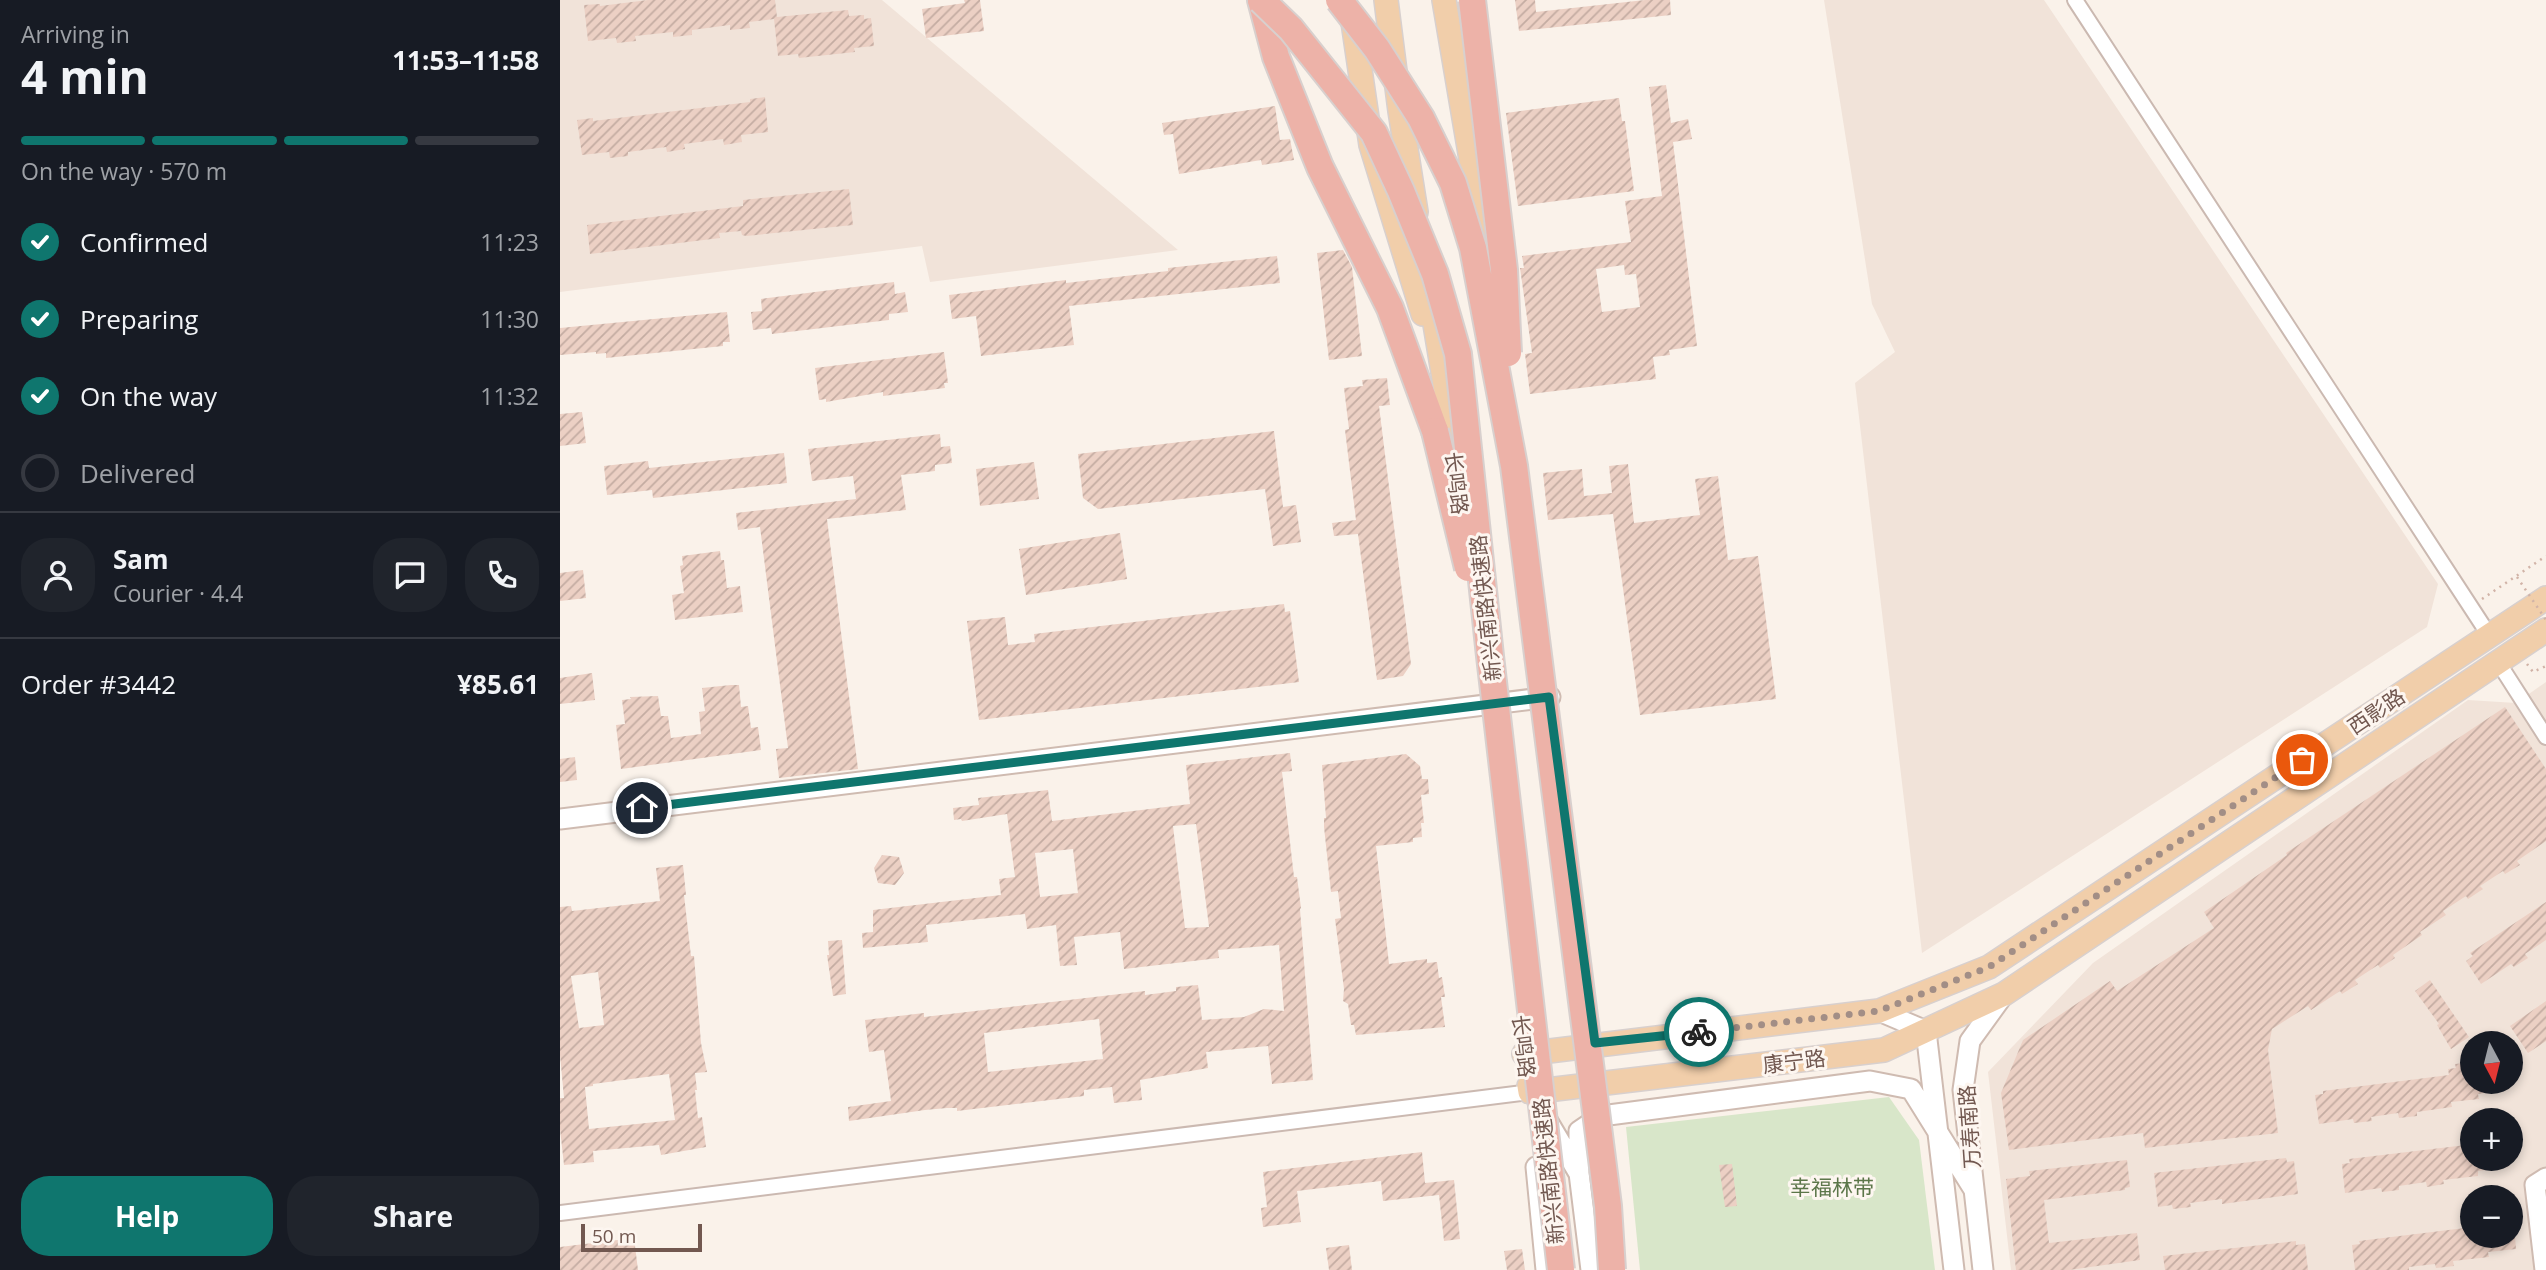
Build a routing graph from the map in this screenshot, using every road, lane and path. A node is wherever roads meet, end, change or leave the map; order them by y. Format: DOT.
graph roads {
  1 [pos="1261,0"];
  2 [pos="1339,0"];
  3 [pos="1350,0"];
  4 [pos="1386,0"];
  5 [pos="1444,0"];
  6 [pos="1472,0"];
  7 [pos="2075,0"];
  8 [pos="1445,384"];
  9 [pos="1514,466"];
  10 [pos="2546,556"];
  11 [pos="2517,577"];
  12 [pos="2546,598"];
  13 [pos="2470,607"];
  14 [pos="2546,620"];
  15 [pos="2546,630"];
  16 [pos="2490,635"];
  17 [pos="1490,656"];
  18 [pos="2498,662"];
  19 [pos="2546,666"];
  20 [pos="2533,672"];
  21 [pos="1549,697"];
  22 [pos="1485,704"];
  23 [pos="2546,737"];
  24 [pos="560,818"];
  25 [pos="2004,994"];
  26 [pos="1879,1011"];
  27 [pos="1926,1031"];
  28 [pos="1595,1043"];
  29 [pos="1524,1054"];
  30 [pos="1601,1083"];
  31 [pos="1530,1092"];
  32 [pos="1939,1135"];
  33 [pos="1579,1173"];
  34 [pos="2541,1182"];
  35 [pos="1974,1190"];
  36 [pos="1608,1206"];
  37 [pos="560,1213"];
  38 [pos="1556,1266"];
  39 [pos="1591,1270"];
  40 [pos="1612,1270"];
  41 [pos="1621,1270"];
  42 [pos="1954,1270"];
  43 [pos="1983,1270"];
  44 [pos="2544,1270"];
  1 -- 17 [label="highway, bridge"];
  1 -- 17 [label="highway, 新兴南路快速路, bridge"];
  2 -- 9 [label="highway, bridge"];
  3 -- 8 [label="main road"];
  4 -- 8 [label="main road, 长鸣路"];
  5 -- 21 [label="main road"];
  6 -- 9 [label="highway, bridge"];
  7 -- 13 [label="street"];
  8 -- 22 [label="main road, 长鸣路"];
  9 -- 36 [label="highway, bridge"];
  10 -- 11 [label="path"];
  11 -- 13 [label="path"];
  11 -- 14 [label="path, bridge"];
  12 -- 16 [label="main road, 西影路"];
  13 -- 16 [label="street"];
  15 -- 18 [label="main road, 西影路"];
  16 -- 26 [label="main road, 西影路"];
  17 -- 38 [label="highway, 新兴南路快速路, bridge"];
  18 -- 23 [label="street"];
  18 -- 25 [label="main road, 西影路"];
  19 -- 20 [label="path"];
  21 -- 22 [label="main road"];
  21 -- 28 [label="main road"];
  22 -- 24 [label="main road"];
  22 -- 29 [label="main road, 长鸣路"];
  25 -- 27 [label="main road, 康宁路"];
  25 -- 35 [label="main road, 万寿南路"];
  26 -- 27 [label="main road"];
  26 -- 28 [label="main road, 西影路"];
  27 -- 30 [label="main road, 康宁路"];
  27 -- 32 [label="main road"];
  28 -- 29 [label="main road, 西影路"];
  28 -- 30 [label="main road"];
  29 -- 31 [label="main road, 长鸣路"];
  30 -- 31 [label="main road, 康宁路"];
  31 -- 33 [label="main road"];
  31 -- 37 [label="street"];
  31 -- 38 [label="main road"];
  32 -- 33 [label="main road"];
  32 -- 35 [label="main road"];
  32 -- 42 [label="main road"];
  33 -- 39 [label="main road"];
  34 -- 44 [label="main road"];
  35 -- 43 [label="main road, 万寿南路"];
  36 -- 40 [label="highway, bridge"];
  36 -- 41 [label="highway, bridge"];
}
